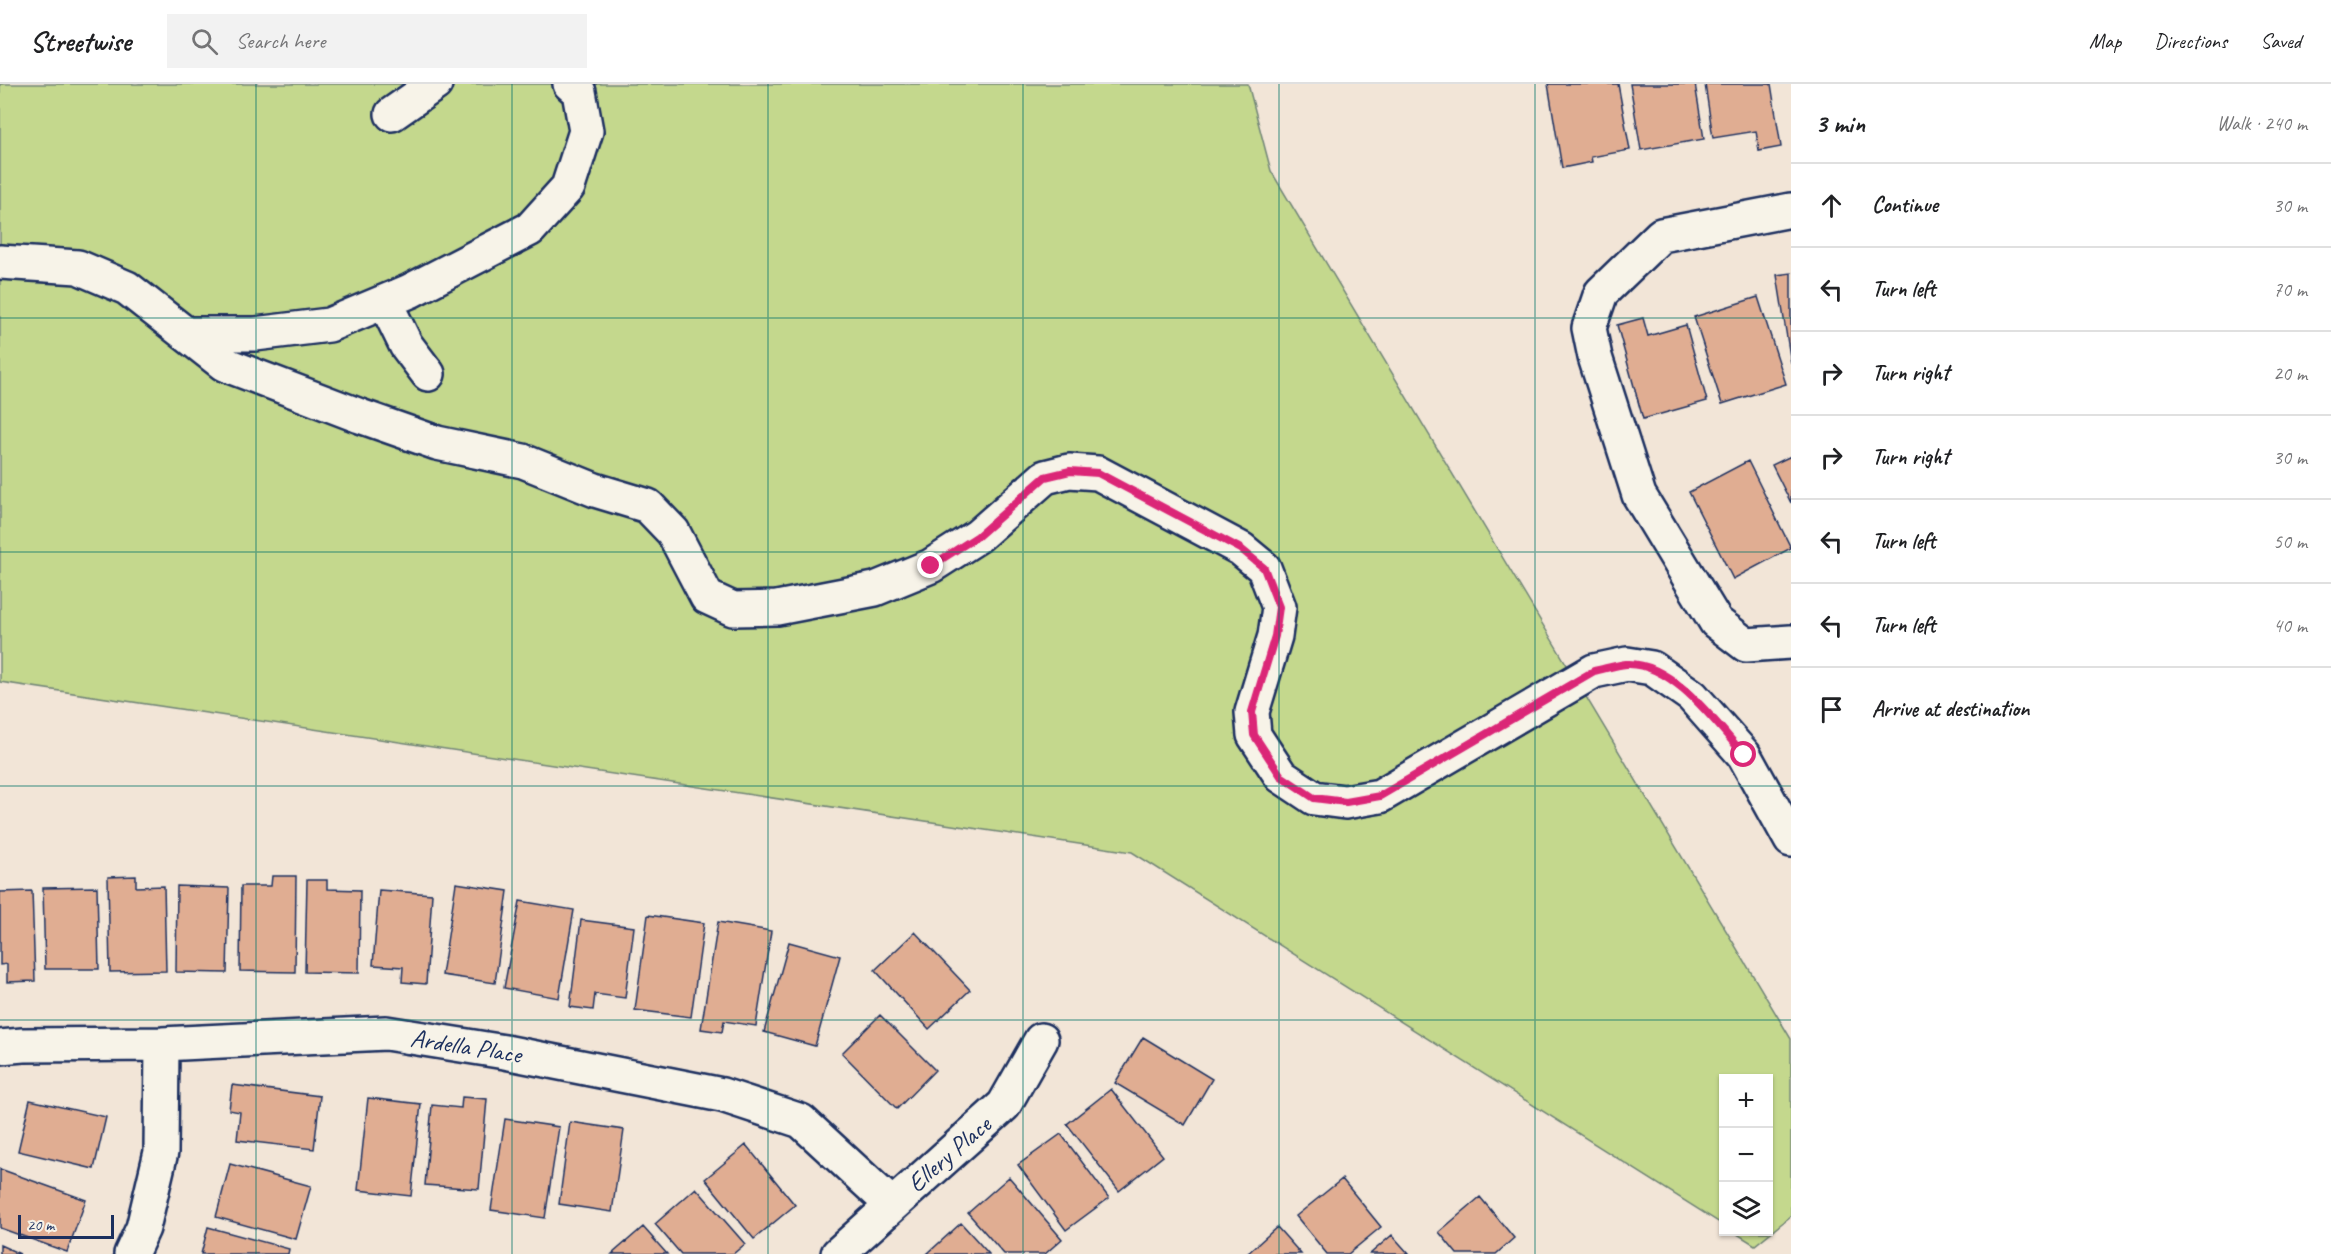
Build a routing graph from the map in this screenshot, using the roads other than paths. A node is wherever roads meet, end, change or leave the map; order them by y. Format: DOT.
graph roads {
  1 [pos="435,84"];
  2 [pos="570,84"];
  3 [pos="392,114"];
  4 [pos="1791,210"];
  5 [pos="0,262"];
  6 [pos="385,302"];
  7 [pos="186,334"];
  8 [pos="428,374"];
  9 [pos="1791,642"];
  10 [pos="1791,840"];
  11 [pos="1041,1040"];
  12 [pos="162,1044"];
  13 [pos="0,1047"];
  14 [pos="892,1205"];
  15 [pos="131,1254"];
  16 [pos="838,1254"];
  1 -- 3 [label="street"];
  2 -- 6 [label="street"];
  4 -- 9 [label="street"];
  5 -- 7 [label="street"];
  6 -- 7 [label="street"];
  6 -- 8 [label="street"];
  7 -- 10 [label="street"];
  11 -- 14 [label="street, Ellery Place"];
  12 -- 13 [label="street, Ardella Place"];
  12 -- 14 [label="street, Ardella Place"];
  12 -- 15 [label="street"];
  14 -- 16 [label="street, Ellery Place"];
}
